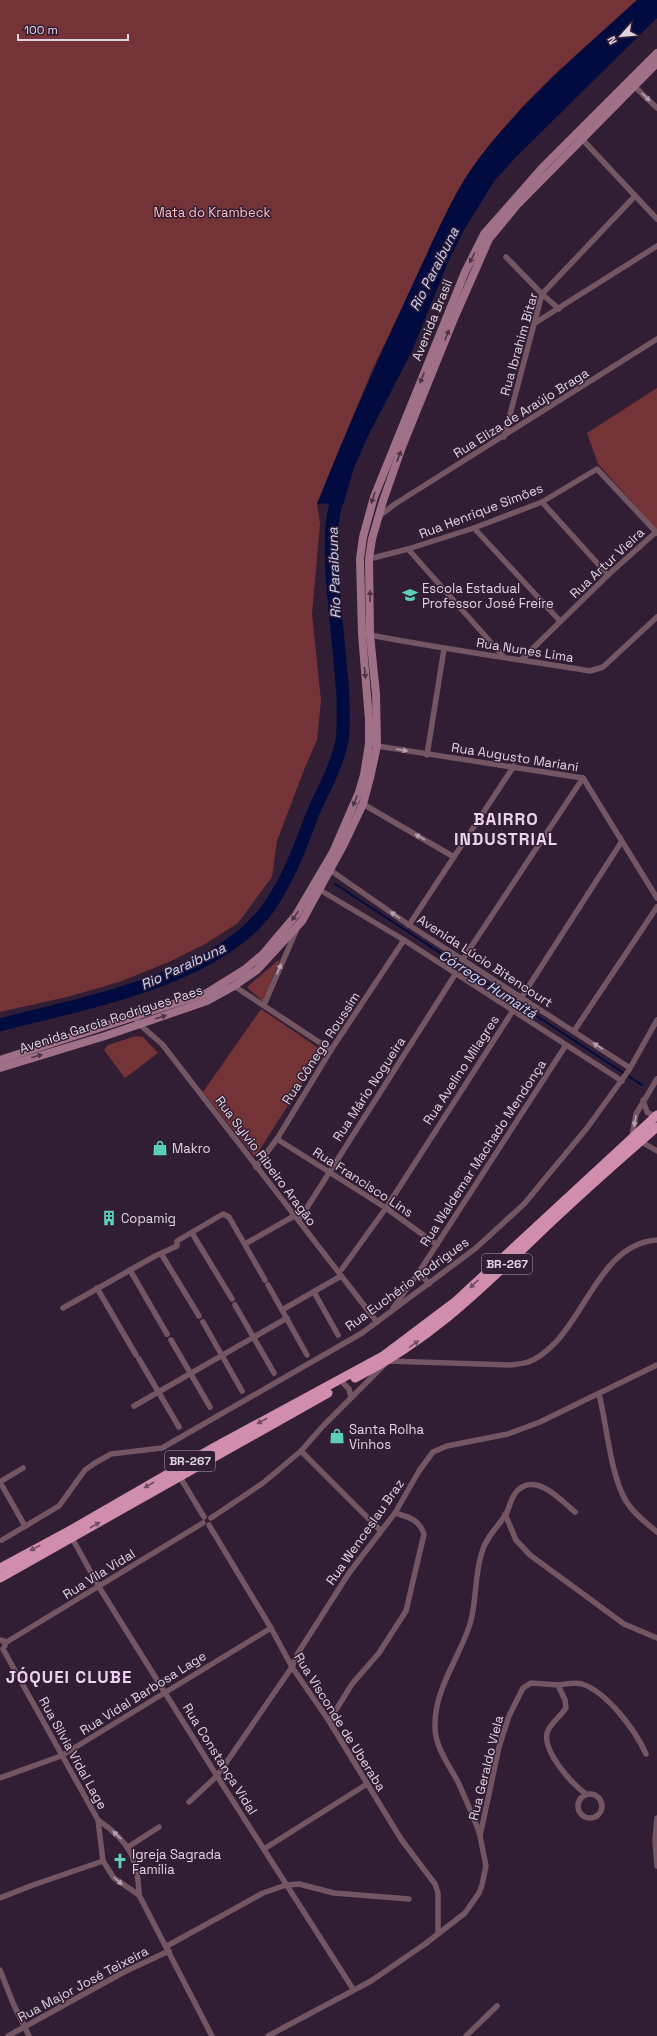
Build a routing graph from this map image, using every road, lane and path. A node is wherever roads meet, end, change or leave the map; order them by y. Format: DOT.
graph roads {
  1 [pos="656,58"];
  2 [pos="634,86"];
  3 [pos="657,108"];
  4 [pos="581,138"];
  5 [pos="635,196"];
  6 [pos="657,219"];
  7 [pos="657,246"];
  8 [pos="506,257"];
  9 [pos="542,294"];
  10 [pos="559,309"];
  11 [pos="535,324"];
  12 [pos="657,338"];
  13 [pos="504,437"];
  14 [pos="383,501"];
  15 [pos="542,502"];
  16 [pos="395,504"];
  17 [pos="378,517"];
  18 [pos="474,528"];
  19 [pos="656,532"];
  20 [pos="408,549"];
  21 [pos="370,559"];
  22 [pos="608,575"];
  23 [pos="657,617"];
  24 [pos="560,621"];
  25 [pos="366,634"];
  26 [pos="444,650"];
  27 [pos="503,656"];
  28 [pos="521,660"];
  29 [pos="368,694"];
  30 [pos="377,746"];
  31 [pos="427,755"];
  32 [pos="514,766"];
  33 [pos="583,778"];
  34 [pos="363,804"];
  35 [pos="622,841"];
  36 [pos="333,852"];
  37 [pos="454,857"];
  38 [pos="330,870"];
  39 [pos="320,890"];
  40 [pos="657,898"];
  41 [pos="657,906"];
  42 [pos="298,925"];
  43 [pos="409,925"];
  44 [pos="404,940"];
  45 [pos="463,959"];
  46 [pos="250,965"];
  47 [pos="456,973"];
  48 [pos="234,986"];
  49 [pos="520,997"];
  50 [pos="264,1004"];
  51 [pos="513,1008"];
  52 [pos="657,1020"];
  53 [pos="137,1021"];
  54 [pos="574,1031"];
  55 [pos="566,1045"];
  56 [pos="331,1050"];
  57 [pos="0,1060"];
  58 [pos="0,1068"];
  59 [pos="630,1069"];
  60 [pos="657,1079"];
  61 [pos="622,1080"];
  62 [pos="643,1100"];
  63 [pos="656,1116"];
  64 [pos="657,1127"];
  65 [pos="277,1139"];
  66 [pos="636,1140"];
  67 [pos="657,1151"];
  68 [pos="256,1167"];
  69 [pos="329,1173"];
  70 [pos="386,1208"];
  71 [pos="294,1216"];
  72 [pos="301,1217"];
  73 [pos="192,1233"];
  74 [pos="657,1240"];
  75 [pos="245,1244"];
  76 [pos="437,1245"];
  77 [pos="162,1255"];
  78 [pos="342,1269"];
  79 [pos="130,1270"];
  80 [pos="419,1272"];
  81 [pos="341,1276"];
  82 [pos="265,1280"];
  83 [pos="429,1284"];
  84 [pos="268,1285"];
  85 [pos="97,1288"];
  86 [pos="314,1292"];
  87 [pos="232,1299"];
  88 [pos="235,1305"];
  89 [pos="63,1308"];
  90 [pos="282,1310"];
  91 [pos="389,1313"];
  92 [pos="199,1316"];
  93 [pos="287,1318"];
  94 [pos="203,1322"];
  95 [pos="377,1322"];
  96 [pos="167,1334"];
  97 [pos="338,1335"];
  98 [pos="254,1337"];
  99 [pos="171,1340"];
  100 [pos="308,1354"];
  101 [pos="222,1356"];
  102 [pos="388,1361"];
  103 [pos="657,1365"];
  104 [pos="191,1373"];
  105 [pos="274,1373"];
  106 [pos="344,1384"];
  107 [pos="159,1391"];
  108 [pos="242,1391"];
  109 [pos="599,1394"];
  110 [pos="351,1397"];
  111 [pos="134,1406"];
  112 [pos="210,1407"];
  113 [pos="179,1427"];
  114 [pos="301,1451"];
  115 [pos="23,1468"];
  116 [pos="180,1477"];
  117 [pos="0,1482"];
  118 [pos="575,1512"];
  119 [pos="395,1513"];
  120 [pos="506,1514"];
  121 [pos="205,1522"];
  122 [pos="25,1526"];
  123 [pos="380,1530"];
  124 [pos="657,1532"];
  125 [pos="72,1538"];
  126 [pos="2,1540"];
  127 [pos="0,1568"];
  128 [pos="0,1578"];
  129 [pos="100,1586"];
  130 [pos="271,1628"];
  131 [pos="657,1638"];
  132 [pos="3,1641"];
  133 [pos="1,1649"];
  134 [pos="292,1667"];
  135 [pos="558,1685"];
  136 [pos="165,1692"];
  137 [pos="329,1721"];
  138 [pos="646,1754"];
  139 [pos="61,1756"];
  140 [pos="216,1776"];
  141 [pos="0,1778"];
  142 [pos="367,1784"];
  143 [pos="586,1794"];
  144 [pos="190,1802"];
  145 [pos="657,1818"];
  146 [pos="98,1820"];
  147 [pos="159,1827"];
  148 [pos="480,1836"];
  149 [pos="128,1847"];
  150 [pos="264,1849"];
  151 [pos="103,1861"];
  152 [pos="657,1866"];
  153 [pos="286,1885"];
  154 [pos="139,1895"];
  155 [pos="0,1898"];
  156 [pos="409,1898"];
  157 [pos="438,1932"];
  158 [pos="168,1949"];
  159 [pos="0,1970"];
  160 [pos="353,1989"];
  161 [pos="496,2006"];
  162 [pos="25,2028"];
  163 [pos="8,2036"];
  164 [pos="29,2036"];
  165 [pos="212,2036"];
  166 [pos="268,2036"];
  167 [pos="466,2036"];
  1 -- 2 [label="main road, Avenida Brasil"];
  1 -- 25 [label="main road, Avenida Brasil, one-way"];
  2 -- 3 [label="street, one-way"];
  2 -- 4 [label="main road, Avenida Brasil"];
  4 -- 5 [label="street"];
  14 -- 4 [label="main road, Avenida Brasil, one-way"];
  5 -- 6 [label="street"];
  5 -- 9 [label="street, Rua Ibrahim Bitar"];
  7 -- 10 [label="street"];
  8 -- 9 [label="street"];
  9 -- 10 [label="street"];
  9 -- 11 [label="street, Rua Ibrahim Bitar"];
  10 -- 11 [label="street"];
  11 -- 13 [label="street, Rua Ibrahim Bitar"];
  12 -- 13 [label="street, Rua Eliza de Araújo Braga"];
  13 -- 16 [label="street, Rua Eliza de Araújo Braga"];
  14 -- 16 [label="street"];
  14 -- 17 [label="main road, Avenida Brasil"];
  15 -- 18 [label="street, Rua Henrique Simões"];
  15 -- 19 [label="street, Rua Henrique Simões"];
  15 -- 22 [label="street"];
  16 -- 17 [label="street, Rua Eliza de Araújo Braga"];
  17 -- 21 [label="main road, Avenida Brasil"];
  18 -- 20 [label="street, Rua Henrique Simões"];
  18 -- 24 [label="street"];
  19 -- 22 [label="street, Rua Artur Vieira"];
  20 -- 21 [label="street, Rua Henrique Simões"];
  20 -- 27 [label="street"];
  25 -- 21 [label="main road, Avenida Brasil, one-way"];
  22 -- 24 [label="street, Rua Artur Vieira"];
  23 -- 28 [label="street, Rua Nunes Lima"];
  24 -- 28 [label="street, Rua Artur Vieira"];
  25 -- 26 [label="street, Rua Nunes Lima"];
  25 -- 29 [label="main road, Avenida Garcia Rodrigues Paes, one-way"];
  25 -- 30 [label="main road, Avenida Garcia Rodrigues Paes"];
  26 -- 27 [label="street, Rua Nunes Lima"];
  26 -- 31 [label="street"];
  27 -- 28 [label="street, Rua Nunes Lima"];
  29 -- 30 [label="main road"];
  29 -- 36 [label="main road, Avenida Garcia Rodrigues Paes, one-way"];
  30 -- 31 [label="street, Rua Augusto Mariani, one-way"];
  30 -- 34 [label="main road, Avenida Garcia Rodrigues Paes"];
  31 -- 32 [label="street, Rua Augusto Mariani"];
  32 -- 33 [label="street, Rua Augusto Mariani"];
  32 -- 37 [label="street"];
  33 -- 35 [label="street, Rua Augusto Mariani"];
  33 -- 45 [label="street"];
  37 -- 34 [label="street, one-way"];
  34 -- 38 [label="main road, Avenida Garcia Rodrigues Paes"];
  35 -- 40 [label="street, Rua Augusto Mariani"];
  35 -- 49 [label="street, Rua Avelino Milagres"];
  36 -- 39 [label="main road"];
  36 -- 46 [label="main road, Avenida Garcia Rodrigues Paes, one-way"];
  37 -- 43 [label="street"];
  38 -- 39 [label="main road, Avenida Garcia Rodrigues Paes"];
  43 -- 38 [label="street, Avenida Lúcio Bitencourt, one-way"];
  39 -- 42 [label="main road, Avenida Garcia Rodrigues Paes"];
  39 -- 44 [label="street, Avenida Lúcio Bitencourt"];
  41 -- 54 [label="street"];
  42 -- 48 [label="main road, Avenida Garcia Rodrigues Paes"];
  50 -- 42 [label="street, Avenida Garcia Rodrigues Paes, one-way"];
  43 -- 45 [label="street, Avenida Lúcio Bitencourt"];
  44 -- 47 [label="street, Avenida Lúcio Bitencourt"];
  44 -- 56 [label="street, Rua Cônego Roussim"];
  45 -- 49 [label="street, Avenida Lúcio Bitencourt"];
  46 -- 48 [label="main road"];
  46 -- 53 [label="main road, Avenida Garcia Rodrigues Paes"];
  47 -- 51 [label="street, Avenida Lúcio Bitencourt"];
  47 -- 69 [label="street, Rua Mário Nogueira"];
  48 -- 50 [label="street"];
  53 -- 48 [label="main road, Avenida Garcia Rodrigues Paes, one-way"];
  49 -- 51 [label="street, Rua Avelino Milagres"];
  49 -- 54 [label="street, Avenida Lúcio Bitencourt"];
  50 -- 56 [label="street"];
  51 -- 55 [label="street, Avenida Lúcio Bitencourt"];
  51 -- 70 [label="street, Rua Avelino Milagres"];
  52 -- 59 [label="street, Rua Euchério Rodrigues"];
  53 -- 57 [label="main road, Avenida Garcia Rodrigues Paes"];
  58 -- 53 [label="main road, Avenida Garcia Rodrigues Paes, one-way"];
  53 -- 68 [label="street, Rua Sylvio Ribeiro Aragão"];
  59 -- 54 [label="street, Avenida Lúcio Bitencourt, one-way"];
  55 -- 61 [label="street, Avenida Lúcio Bitencourt"];
  55 -- 76 [label="street, Rua Waldemar Machado Mendonça"];
  56 -- 65 [label="street, Rua Cônego Roussim"];
  59 -- 61 [label="street, Rua Euchério Rodrigues"];
  60 -- 62 [label="street"];
  61 -- 83 [label="street, Rua Euchério Rodrigues"];
  62 -- 63 [label="street"];
  62 -- 66 [label="street, one-way"];
  63 -- 66 [label="highway, BR-267"];
  64 -- 66 [label="highway, BR-267"];
  65 -- 68 [label="street, Rua Cônego Roussim"];
  65 -- 69 [label="street, Rua Francisco Lins"];
  66 -- 67 [label="street"];
  102 -- 66 [label="highway, BR-267, one-way"];
  66 -- 127 [label="highway, BR-267, one-way"];
  68 -- 71 [label="street, Rua Sylvio Ribeiro Aragão"];
  69 -- 70 [label="street, Rua Francisco Lins"];
  69 -- 72 [label="street, Rua Mário Nogueira"];
  70 -- 76 [label="street, Rua Francisco Lins"];
  70 -- 78 [label="street, Rua Avelino Milagres"];
  71 -- 75 [label="street"];
  71 -- 81 [label="street, Rua Sylvio Ribeiro Aragão"];
  73 -- 75 [label="street"];
  73 -- 77 [label="street"];
  73 -- 87 [label="street"];
  74 -- 102 [label="street"];
  75 -- 82 [label="street"];
  76 -- 80 [label="street, Rua Waldemar Machado Mendonça"];
  77 -- 79 [label="street"];
  77 -- 92 [label="street"];
  79 -- 85 [label="street"];
  79 -- 96 [label="street"];
  80 -- 83 [label="street"];
  80 -- 91 [label="street, Rua Waldemar Machado Mendonça"];
  81 -- 86 [label="street"];
  81 -- 95 [label="street, Rua Sylvio Ribeiro Aragão"];
  83 -- 91 [label="street, Rua Euchério Rodrigues"];
  84 -- 90 [label="street"];
  85 -- 89 [label="street"];
  85 -- 107 [label="street"];
  86 -- 90 [label="street"];
  86 -- 97 [label="street"];
  88 -- 98 [label="street"];
  90 -- 93 [label="street"];
  91 -- 95 [label="street, Rua Euchério Rodrigues"];
  93 -- 98 [label="street"];
  93 -- 100 [label="street"];
  94 -- 101 [label="street"];
  95 -- 122 [label="street, Rua Euchério Rodrigues"];
  98 -- 101 [label="street"];
  98 -- 105 [label="street"];
  99 -- 104 [label="street"];
  101 -- 104 [label="street"];
  101 -- 108 [label="street"];
  102 -- 106 [label="highway, BR-267"];
  102 -- 110 [label="street"];
  103 -- 109 [label="street, Rua Wenceslau Braz"];
  104 -- 107 [label="street"];
  104 -- 112 [label="street"];
  106 -- 110 [label="street"];
  106 -- 116 [label="highway, BR-267"];
  107 -- 111 [label="street"];
  107 -- 113 [label="street"];
  109 -- 119 [label="street, Rua Wenceslau Braz"];
  109 -- 124 [label="street"];
  110 -- 114 [label="street"];
  114 -- 121 [label="street"];
  114 -- 123 [label="street"];
  115 -- 117 [label="street"];
  116 -- 121 [label="street, Rua Visconde de Uberaba"];
  125 -- 116 [label="highway, BR-267, one-way"];
  117 -- 122 [label="street"];
  118 -- 120 [label="street"];
  119 -- 123 [label="street, Rua Wenceslau Braz"];
  119 -- 137 [label="street"];
  120 -- 131 [label="street"];
  120 -- 148 [label="street"];
  121 -- 129 [label="street, Rua Vila Vidal"];
  121 -- 130 [label="street, Rua Visconde de Uberaba"];
  122 -- 126 [label="street, Rua Euchério Rodrigues"];
  123 -- 134 [label="street, Rua Wenceslau Braz"];
  125 -- 128 [label="highway, BR-267"];
  125 -- 129 [label="street, Rua Constança Vidal"];
  129 -- 132 [label="street, Rua Vila Vidal"];
  129 -- 136 [label="street, Rua Constança Vidal"];
  130 -- 134 [label="street, Rua Visconde de Uberaba"];
  130 -- 136 [label="street, Rua Vidal Barbosa Lage"];
  132 -- 133 [label="street"];
  133 -- 139 [label="street, Rua Silvia Vidal Lage"];
  134 -- 137 [label="street, Rua Visconde de Uberaba"];
  134 -- 140 [label="street, Rua Wenceslau Braz"];
  135 -- 138 [label="street, Rua Geraldo Viela"];
  135 -- 143 [label="street"];
  135 -- 148 [label="street, Rua Geraldo Viela"];
  136 -- 139 [label="street, Rua Vidal Barbosa Lage"];
  136 -- 140 [label="street, Rua Constança Vidal"];
  137 -- 142 [label="street, Rua Visconde de Uberaba"];
  139 -- 141 [label="street, Rua Vidal Barbosa Lage"];
  139 -- 146 [label="street, Rua Silvia Vidal Lage"];
  140 -- 144 [label="street, Rua Wenceslau Braz"];
  140 -- 150 [label="street, Rua Constança Vidal"];
  142 -- 150 [label="street"];
  142 -- 157 [label="street, Rua Visconde de Uberaba"];
  143 -- 143 [label="street"];
  145 -- 152 [label="street"];
  149 -- 146 [label="street, one-way"];
  146 -- 151 [label="street, Rua Silvia Vidal Lage"];
  147 -- 149 [label="street"];
  148 -- 157 [label="street, Rua Geraldo Viela"];
  149 -- 154 [label="street"];
  150 -- 153 [label="street, Rua Constança Vidal"];
  151 -- 154 [label="street, Rua Silvia Vidal Lage, one-way"];
  151 -- 155 [label="street"];
  153 -- 156 [label="street, Rua Major José Teixeira"];
  153 -- 158 [label="street, Rua Major José Teixeira"];
  153 -- 160 [label="street, Rua Constança Vidal"];
  154 -- 158 [label="street, Rua Silvia Vidal Lage"];
  157 -- 160 [label="street, Rua Geraldo Viela"];
  158 -- 162 [label="street, Rua Major José Teixeira"];
  158 -- 165 [label="street, Rua Silvia Vidal Lage"];
  159 -- 162 [label="street"];
  160 -- 166 [label="street, Rua Geraldo Viela"];
  161 -- 167 [label="street"];
  162 -- 163 [label="street, Rua Major José Teixeira"];
  162 -- 164 [label="street"];
}
